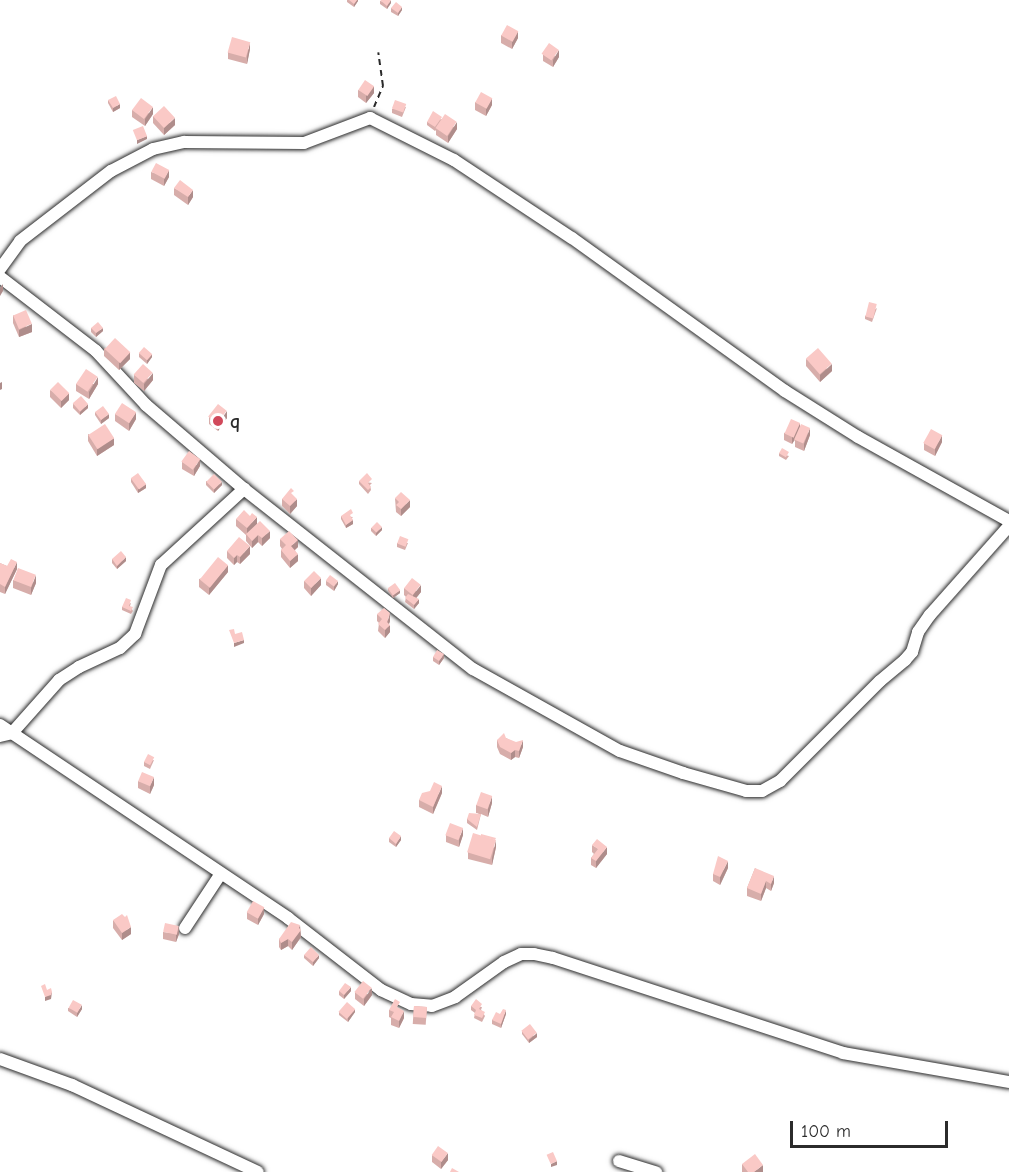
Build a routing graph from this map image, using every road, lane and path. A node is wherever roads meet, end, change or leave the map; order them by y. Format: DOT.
graph roads {
  1 [pos="378,52"];
  2 [pos="370,118"];
  3 [pos="0,268"];
  4 [pos="0,277"];
  5 [pos="244,489"];
  6 [pos="1009,524"];
  7 [pos="0,725"];
  8 [pos="6,735"];
  9 [pos="220,875"];
  10 [pos="185,928"];
  11 [pos="0,1059"];
  12 [pos="1009,1082"];
  13 [pos="619,1161"];
  14 [pos="258,1172"];
  15 [pos="656,1172"];
  1 -- 2 [label="path"];
  2 -- 3 [label="street"];
  2 -- 6 [label="street"];
  4 -- 5 [label="street"];
  5 -- 6 [label="street"];
  5 -- 8 [label="street"];
  7 -- 8 [label="street"];
  8 -- 9 [label="street"];
  9 -- 10 [label="street"];
  9 -- 12 [label="street"];
  11 -- 14 [label="street"];
  13 -- 15 [label="street"];
}
